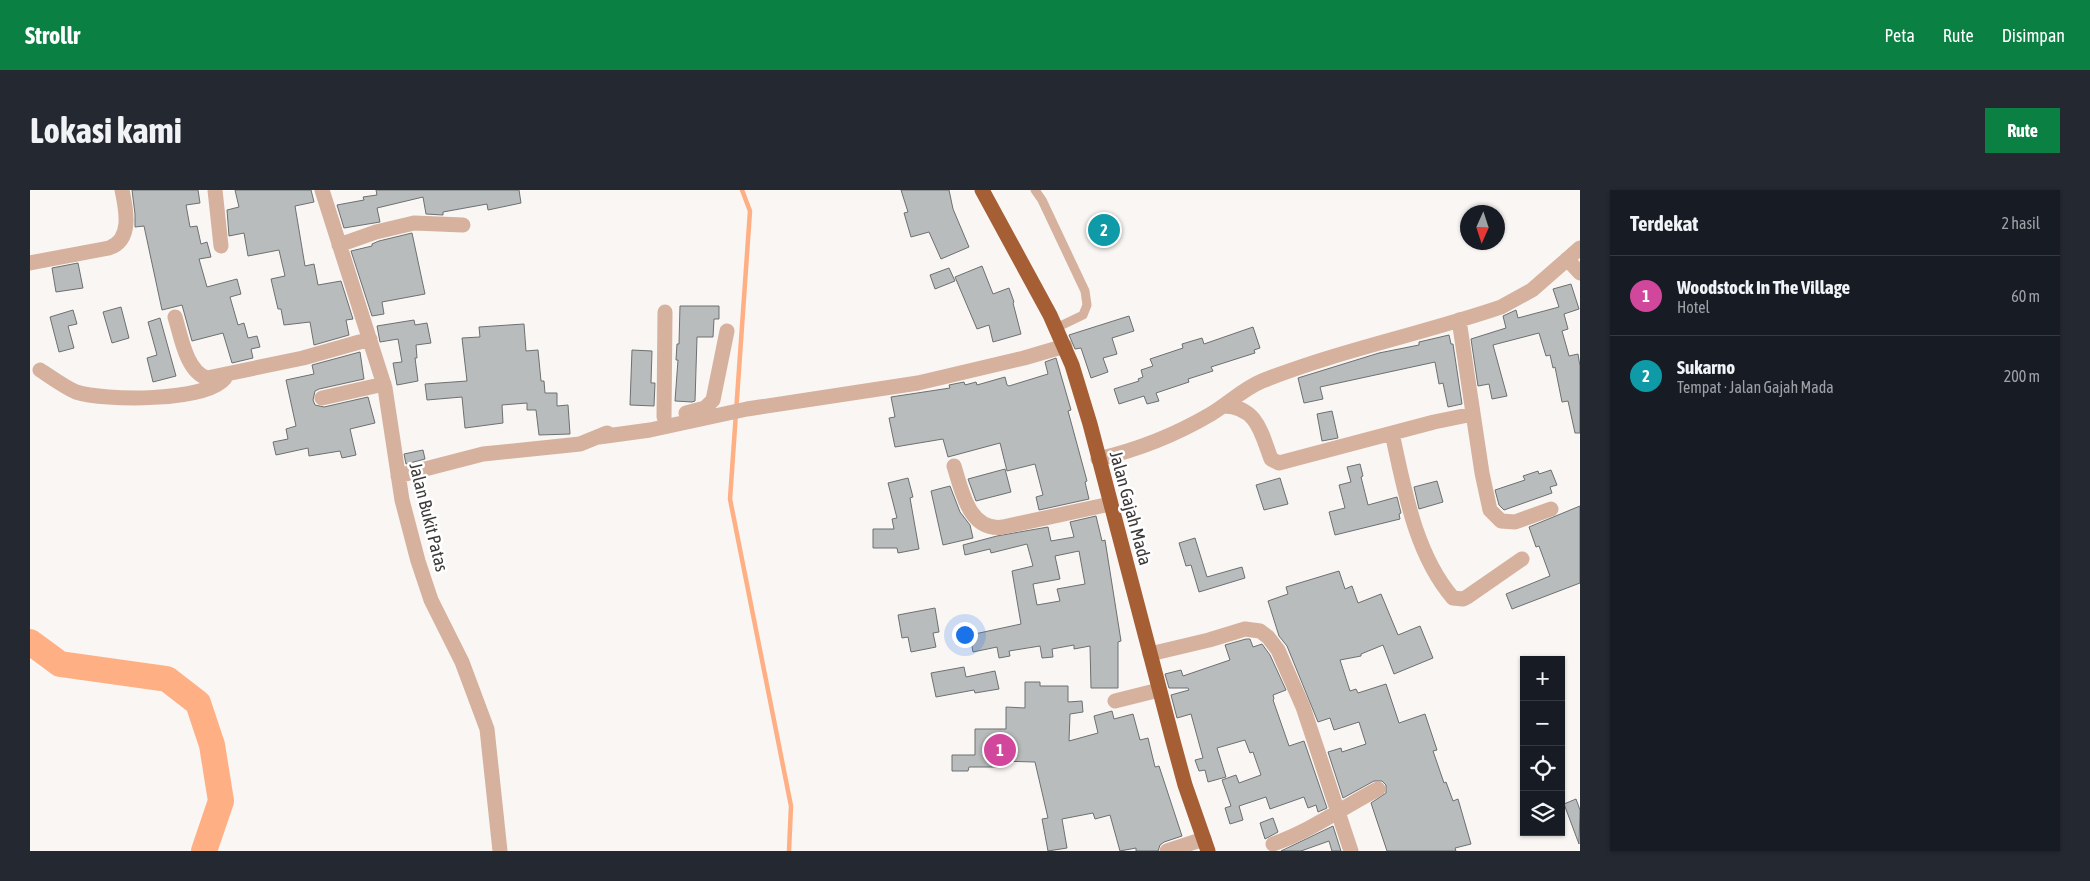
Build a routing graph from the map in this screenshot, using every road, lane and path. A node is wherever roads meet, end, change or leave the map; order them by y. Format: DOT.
graph roads {
  1 [pos="122,190"];
  2 [pos="216,190"];
  3 [pos="322,190"];
  4 [pos="982,190"];
  5 [pos="1035,190"];
  6 [pos="463,225"];
  7 [pos="221,246"];
  8 [pos="339,246"];
  9 [pos="1576,254"];
  10 [pos="30,263"];
  11 [pos="1580,273"];
  12 [pos="665,312"];
  13 [pos="176,317"];
  14 [pos="1459,320"];
  15 [pos="1056,328"];
  16 [pos="727,331"];
  17 [pos="370,340"];
  18 [pos="1065,346"];
  19 [pos="40,370"];
  20 [pos="228,375"];
  21 [pos="384,384"];
  22 [pos="322,398"];
  23 [pos="1224,406"];
  24 [pos="1473,414"];
  25 [pos="664,417"];
  26 [pos="1392,433"];
  27 [pos="599,437"];
  28 [pos="1098,459"];
  29 [pos="954,466"];
  30 [pos="398,476"];
  31 [pos="1110,504"];
  32 [pos="1551,509"];
  33 [pos="1522,559"];
  34 [pos="1150,654"];
  35 [pos="1159,690"];
  36 [pos="1115,701"];
  37 [pos="1378,789"];
  38 [pos="1339,811"];
  39 [pos="1273,844"];
  40 [pos="1206,845"];
  41 [pos="500,851"];
  42 [pos="1167,851"];
  43 [pos="1351,851"];
  1 -- 10 [label="street"];
  2 -- 7 [label="street"];
  3 -- 8 [label="street, Jalan Bukit Patas"];
  4 -- 15 [label="highway, Jalan Gajah Mada"];
  5 -- 15 [label="lane"];
  6 -- 8 [label="street"];
  8 -- 17 [label="street, Jalan Bukit Patas"];
  9 -- 11 [label="street"];
  9 -- 14 [label="street"];
  12 -- 25 [label="street"];
  13 -- 20 [label="street"];
  14 -- 23 [label="street"];
  14 -- 24 [label="street"];
  15 -- 18 [label="highway, Jalan Gajah Mada"];
  16 -- 25 [label="street"];
  17 -- 20 [label="street"];
  17 -- 21 [label="street, Jalan Bukit Patas"];
  18 -- 27 [label="street"];
  18 -- 28 [label="highway, Jalan Gajah Mada"];
  19 -- 20 [label="street"];
  21 -- 22 [label="street"];
  21 -- 30 [label="street, Jalan Bukit Patas"];
  23 -- 26 [label="street"];
  23 -- 28 [label="street"];
  24 -- 26 [label="street"];
  24 -- 32 [label="street"];
  25 -- 27 [label="street"];
  26 -- 33 [label="street"];
  27 -- 30 [label="street"];
  28 -- 31 [label="highway, Jalan Gajah Mada"];
  29 -- 31 [label="street"];
  30 -- 41 [label="street, Jalan Bukit Patas"];
  31 -- 34 [label="highway, Jalan Gajah Mada"];
  34 -- 35 [label="highway, Jalan Gajah Mada"];
  34 -- 38 [label="street"];
  35 -- 36 [label="street"];
  35 -- 40 [label="highway, Jalan Gajah Mada"];
  37 -- 38 [label="street"];
  38 -- 39 [label="street"];
  38 -- 43 [label="street"];
  40 -- 42 [label="street"];
}
